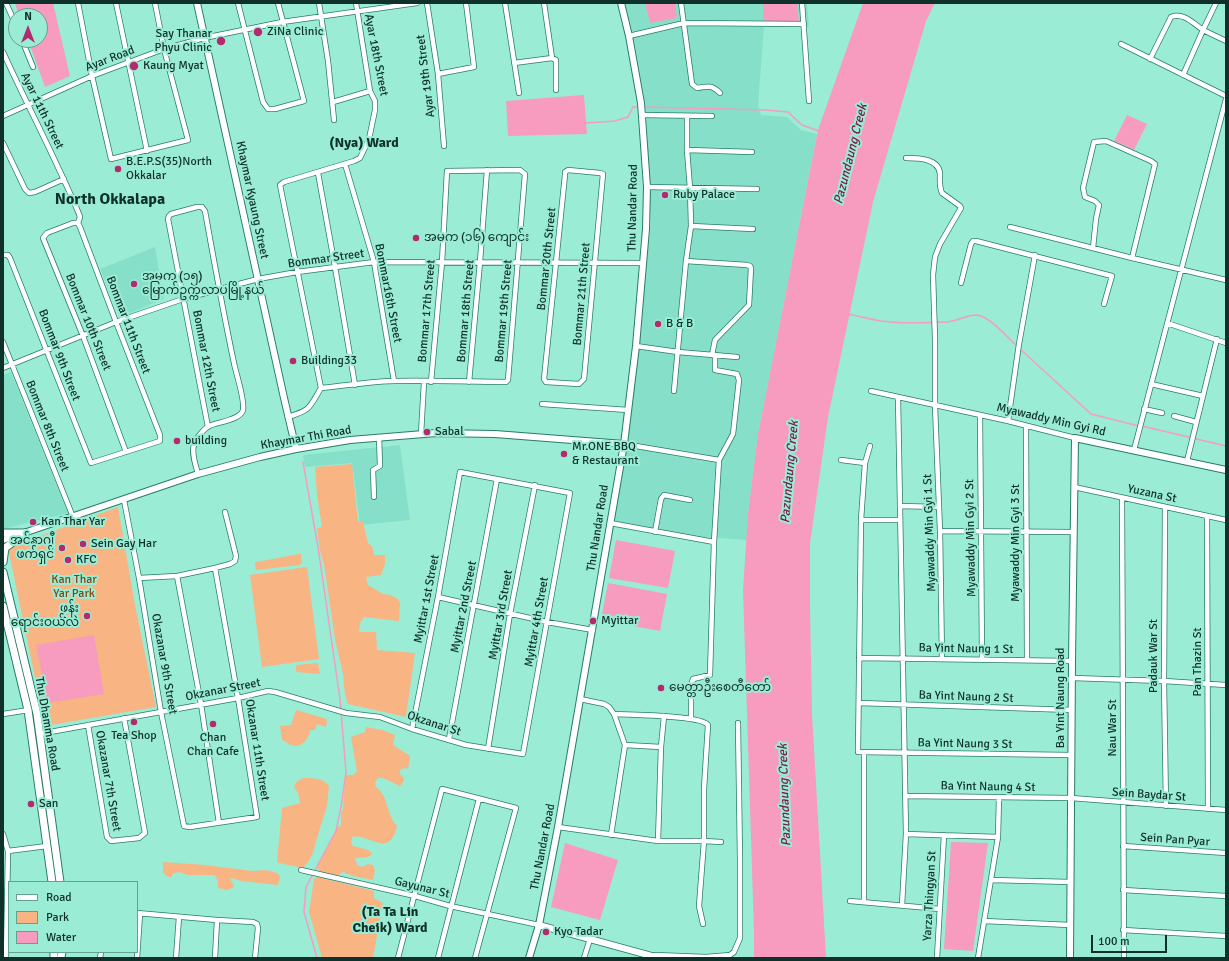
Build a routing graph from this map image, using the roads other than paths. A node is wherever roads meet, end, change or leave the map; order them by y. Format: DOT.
graph roads {
  1 [pos="78,3"];
  2 [pos="116,3"];
  3 [pos="155,3"];
  4 [pos="197,3"];
  5 [pos="238,3"];
  6 [pos="278,3"];
  7 [pos="319,3"];
  8 [pos="356,3"];
  9 [pos="417,3"];
  10 [pos="427,3"];
  11 [pos="466,3"];
  12 [pos="505,3"];
  13 [pos="544,3"];
  14 [pos="621,3"];
  15 [pos="681,3"];
  16 [pos="802,3"];
  17 [pos="1216,3"];
  18 [pos="357,11"];
  19 [pos="321,16"];
  20 [pos="282,22"];
  21 [pos="684,23"];
  22 [pos="804,24"];
  23 [pos="244,29"];
  24 [pos="1203,30"];
  25 [pos="629,36"];
  26 [pos="204,38"];
  27 [pos="1226,41"];
  28 [pos="1121,44"];
  29 [pos="25,48"];
  30 [pos="164,49"];
  31 [pos="3,52"];
  32 [pos="552,58"];
  33 [pos="1150,59"];
  34 [pos="127,63"];
  35 [pos="514,63"];
  36 [pos="33,67"];
  37 [pos="438,74"];
  38 [pos="1183,75"];
  39 [pos="92,76"];
  40 [pos="556,90"];
  41 [pos="370,91"];
  42 [pos="519,93"];
  43 [pos="720,93"];
  44 [pos="1226,96"];
  45 [pos="1226,99"];
  46 [pos="809,101"];
  47 [pos="332,102"];
  48 [pos="27,105"];
  49 [pos="642,115"];
  50 [pos="3,116"];
  51 [pos="687,116"];
  52 [pos="712,116"];
  53 [pos="334,120"];
  54 [pos="3,143"];
  55 [pos="444,146"];
  56 [pos="687,150"];
  57 [pos="147,151"];
  58 [pos="752,152"];
  59 [pos="906,158"];
  60 [pos="345,164"];
  61 [pos="487,170"];
  62 [pos="318,173"];
  63 [pos="600,173"];
  64 [pos="64,179"];
  65 [pos="647,187"];
  66 [pos="690,188"];
  67 [pos="756,189"];
  68 [pos="78,223"];
  69 [pos="691,226"];
  70 [pos="1010,227"];
  71 [pos="753,229"];
  72 [pos="1093,248"];
  73 [pos="5,255"];
  74 [pos="1035,255"];
  75 [pos="1132,258"];
  76 [pos="686,261"];
  77 [pos="374,262"];
  78 [pos="442,262"];
  79 [pos="480,262"];
  80 [pos="518,262"];
  81 [pos="557,262"];
  82 [pos="595,262"];
  83 [pos="643,263"];
  84 [pos="335,267"];
  85 [pos="1180,270"];
  86 [pos="297,272"];
  87 [pos="258,280"];
  88 [pos="1226,280"];
  89 [pos="961,283"];
  90 [pos="220,289"];
  91 [pos="184,299"];
  92 [pos="1104,304"];
  93 [pos="116,322"];
  94 [pos="1167,322"];
  95 [pos="83,336"];
  96 [pos="1216,339"];
  97 [pos="3,342"];
  98 [pos="1226,343"];
  99 [pos="636,346"];
  100 [pos="46,350"];
  101 [pos="678,352"];
  102 [pos="714,355"];
  103 [pos="737,357"];
  104 [pos="12,364"];
  105 [pos="3,368"];
  106 [pos="394,381"];
  107 [pos="424,382"];
  108 [pos="431,382"];
  109 [pos="469,382"];
  110 [pos="546,382"];
  111 [pos="1151,384"];
  112 [pos="355,385"];
  113 [pos="322,388"];
  114 [pos="674,391"];
  115 [pos="871,391"];
  116 [pos="1203,396"];
  117 [pos="898,397"];
  118 [pos="542,404"];
  119 [pos="935,406"];
  120 [pos="1144,409"];
  121 [pos="628,410"];
  122 [pos="1162,413"];
  123 [pos="980,415"];
  124 [pos="1174,416"];
  125 [pos="288,417"];
  126 [pos="1008,421"];
  127 [pos="1196,422"];
  128 [pos="1026,426"];
  129 [pos="208,427"];
  130 [pos="421,434"];
  131 [pos="379,437"];
  132 [pos="1075,438"];
  133 [pos="624,444"];
  134 [pos="870,446"];
  135 [pos="296,449"];
  136 [pos="1134,450"];
  137 [pos="126,452"];
  138 [pos="719,460"];
  139 [pos="841,460"];
  140 [pos="1187,462"];
  141 [pos="865,463"];
  142 [pos="1226,470"];
  143 [pos="198,474"];
  144 [pos="497,479"];
  145 [pos="535,485"];
  146 [pos="1074,487"];
  147 [pos="374,497"];
  148 [pos="1122,498"];
  149 [pos="124,500"];
  150 [pos="690,500"];
  151 [pos="900,506"];
  152 [pos="939,507"];
  153 [pos="1164,507"];
  154 [pos="225,512"];
  155 [pos="1207,516"];
  156 [pos="73,517"];
  157 [pos="861,520"];
  158 [pos="900,520"];
  159 [pos="1226,520"];
  160 [pos="610,524"];
  161 [pos="940,531"];
  162 [pos="655,532"];
  163 [pos="981,532"];
  164 [pos="1026,532"];
  165 [pos="1073,532"];
  166 [pos="3,533"];
  167 [pos="25,533"];
  168 [pos="3,540"];
  169 [pos="714,542"];
  170 [pos="3,562"];
  171 [pos="215,568"];
  172 [pos="3,572"];
  173 [pos="177,576"];
  174 [pos="139,578"];
  175 [pos="438,597"];
  176 [pos="3,606"];
  177 [pos="475,606"];
  178 [pos="510,614"];
  179 [pos="547,622"];
  180 [pos="593,630"];
  181 [pos="859,658"];
  182 [pos="903,658"];
  183 [pos="942,659"];
  184 [pos="982,659"];
  185 [pos="1026,660"];
  186 [pos="1072,661"];
  187 [pos="1072,678"];
  188 [pos="1122,680"];
  189 [pos="1164,681"];
  190 [pos="1208,684"];
  191 [pos="1226,685"];
  192 [pos="238,698"];
  193 [pos="580,700"];
  194 [pos="859,703"];
  195 [pos="201,704"];
  196 [pos="903,705"];
  197 [pos="36,709"];
  198 [pos="28,710"];
  199 [pos="1072,710"];
  200 [pos="161,712"];
  201 [pos="339,712"];
  202 [pos="3,714"];
  203 [pos="614,714"];
  204 [pos="664,716"];
  205 [pos="124,718"];
  206 [pos="691,719"];
  207 [pos="738,723"];
  208 [pos="88,725"];
  209 [pos="412,729"];
  210 [pos="39,734"];
  211 [pos="449,739"];
  212 [pos="625,745"];
  213 [pos="661,747"];
  214 [pos="488,749"];
  215 [pos="864,752"];
  216 [pos="904,753"];
  217 [pos="523,754"];
  218 [pos="1071,755"];
  219 [pos="905,796"];
  220 [pos="999,797"];
  221 [pos="1071,798"];
  222 [pos="479,799"];
  223 [pos="1123,803"];
  224 [pos="1166,806"];
  225 [pos="1208,809"];
  226 [pos="1226,810"];
  227 [pos="219,823"];
  228 [pos="558,827"];
  229 [pos="3,834"];
  230 [pos="906,834"];
  231 [pos="610,835"];
  232 [pos="944,835"];
  233 [pos="998,837"];
  234 [pos="658,841"];
  235 [pos="704,841"];
  236 [pos="721,842"];
  237 [pos="47,846"];
  238 [pos="1123,846"];
  239 [pos="8,851"];
  240 [pos="1226,853"];
  241 [pos="301,870"];
  242 [pos="991,880"];
  243 [pos="52,881"];
  244 [pos="60,881"];
  245 [pos="3,882"];
  246 [pos="1070,882"];
  247 [pos="8,883"];
  248 [pos="1123,890"];
  249 [pos="415,896"];
  250 [pos="1226,896"];
  251 [pos="850,901"];
  252 [pos="864,902"];
  253 [pos="902,905"];
  254 [pos="450,906"];
  255 [pos="940,908"];
  256 [pos="138,913"];
  257 [pos="487,914"];
  258 [pos="179,917"];
  259 [pos="217,920"];
  260 [pos="984,921"];
  261 [pos="703,924"];
  262 [pos="1070,925"];
  263 [pos="539,926"];
  264 [pos="1123,930"];
  265 [pos="1226,936"];
  266 [pos="590,939"];
  267 [pos="648,955"];
  268 [pos="6,958"];
  269 [pos="176,958"];
  270 [pos="214,958"];
  271 [pos="255,958"];
  272 [pos="398,958"];
  273 [pos="438,958"];
  274 [pos="475,958"];
  275 [pos="529,958"];
  276 [pos="584,958"];
  277 [pos="659,958"];
  278 [pos="937,958"];
  279 [pos="978,958"];
  280 [pos="1070,958"];
  281 [pos="1124,958"];
  1 -- 39 [label="street"];
  2 -- 34 [label="street"];
  3 -- 30 [label="street"];
  4 -- 26 [label="main road, Khaymar Kyaung Street"];
  5 -- 23 [label="street"];
  6 -- 20 [label="street"];
  7 -- 19 [label="street"];
  8 -- 18 [label="street, Ayar 18th Street"];
  9 -- 18 [label="street, Ayar Road"];
  10 -- 37 [label="street, Ayar 19th Street"];
  11 -- 37 [label="street"];
  12 -- 35 [label="street"];
  13 -- 32 [label="street"];
  14 -- 25 [label="main road, Thu Nandar Road"];
  15 -- 21 [label="street"];
  16 -- 22 [label="street"];
  17 -- 24 [label="street"];
  18 -- 19 [label="street, Ayar Road"];
  18 -- 41 [label="street, Ayar 18th Street"];
  19 -- 20 [label="street, Ayar Road"];
  19 -- 47 [label="street"];
  20 -- 23 [label="street, Ayar Road"];
  20 -- 23 [label="street"];
  21 -- 22 [label="street"];
  21 -- 25 [label="street"];
  21 -- 43 [label="street"];
  22 -- 46 [label="street"];
  23 -- 26 [label="street, Ayar Road"];
  24 -- 27 [label="street"];
  24 -- 33 [label="street"];
  24 -- 38 [label="street"];
  25 -- 49 [label="main road, Thu Nandar Road"];
  26 -- 30 [label="street, Ayar Road"];
  26 -- 87 [label="main road, Khaymar Kyaung Street"];
  28 -- 33 [label="street"];
  29 -- 36 [label="street"];
  30 -- 34 [label="street, Ayar Road"];
  30 -- 57 [label="street"];
  31 -- 48 [label="street, Ayar 11th Street"];
  32 -- 35 [label="street"];
  32 -- 40 [label="street"];
  33 -- 38 [label="street"];
  34 -- 39 [label="street, Ayar Road"];
  34 -- 57 [label="street"];
  35 -- 42 [label="street"];
  37 -- 55 [label="street, Ayar 19th Street"];
  38 -- 44 [label="street"];
  39 -- 48 [label="street, Ayar Road"];
  39 -- 57 [label="street"];
  41 -- 47 [label="street"];
  41 -- 60 [label="street, Ayar 18th Street"];
  45 -- 85 [label="street"];
  47 -- 53 [label="street"];
  48 -- 50 [label="street, Ayar Road"];
  48 -- 64 [label="street, Ayar 11th Street"];
  49 -- 51 [label="street"];
  49 -- 65 [label="main road, Thu Nandar Road"];
  51 -- 52 [label="street"];
  51 -- 56 [label="street"];
  54 -- 64 [label="street"];
  56 -- 58 [label="street"];
  56 -- 66 [label="street"];
  59 -- 119 [label="street, Myawaddy Min Gyi 1 St"];
  60 -- 62 [label="street"];
  60 -- 77 [label="street, Bommar16th Street"];
  61 -- 78 [label="street, Bommar 17th Street"];
  61 -- 79 [label="street, Bommar 18th Street"];
  61 -- 80 [label="street, Bommar 19th Street"];
  62 -- 84 [label="street"];
  62 -- 86 [label="street"];
  63 -- 81 [label="street, Bommar 20th Street"];
  63 -- 82 [label="street, Bommar 21th Street"];
  64 -- 68 [label="street, Ayar 11th Street"];
  65 -- 66 [label="street"];
  65 -- 83 [label="main road, Thu Nandar Road"];
  66 -- 67 [label="street"];
  66 -- 69 [label="street"];
  68 -- 93 [label="street, Bommar 11th Street"];
  68 -- 95 [label="street, Bommar 10th Street"];
  69 -- 71 [label="street"];
  69 -- 76 [label="street"];
  70 -- 72 [label="street"];
  72 -- 75 [label="street"];
  72 -- 75 [label="street"];
  73 -- 100 [label="street, Bommar 9th Street"];
  74 -- 89 [label="street"];
  74 -- 92 [label="street"];
  74 -- 126 [label="street"];
  75 -- 85 [label="street"];
  76 -- 101 [label="street"];
  76 -- 102 [label="street"];
  77 -- 78 [label="street, Bommar Street"];
  77 -- 84 [label="street, Bommar Street"];
  77 -- 106 [label="street, Bommar16th Street"];
  78 -- 79 [label="street, Bommar Street"];
  78 -- 108 [label="street, Bommar 17th Street"];
  79 -- 80 [label="street, Bommar Street"];
  79 -- 109 [label="street, Bommar 18th Street"];
  80 -- 81 [label="street, Bommar Street"];
  80 -- 109 [label="street, Bommar 19th Street"];
  81 -- 82 [label="street, Bommar Street"];
  81 -- 110 [label="street, Bommar 20th Street"];
  82 -- 83 [label="street, Bommar Street"];
  82 -- 110 [label="street, Bommar 21th Street"];
  83 -- 99 [label="main road, Thu Nandar Road"];
  84 -- 86 [label="street, Bommar Street"];
  84 -- 112 [label="street"];
  85 -- 88 [label="street"];
  85 -- 94 [label="street"];
  86 -- 87 [label="street, Bommar Street"];
  86 -- 113 [label="street"];
  87 -- 90 [label="street, Bommar Street"];
  87 -- 125 [label="main road, Khaymar Kyaung Street"];
  90 -- 91 [label="street, Bommar Street"];
  90 -- 91 [label="street, Bommar 12th Street"];
  90 -- 129 [label="street"];
  91 -- 93 [label="street, Bommar Street"];
  91 -- 129 [label="street, Bommar 12th Street"];
  93 -- 95 [label="street, Bommar Street"];
  93 -- 137 [label="street, Bommar 11th Street"];
  94 -- 96 [label="street"];
  94 -- 111 [label="street"];
  95 -- 100 [label="street, Bommar Street"];
  95 -- 137 [label="street, Bommar 10th Street"];
  96 -- 98 [label="street"];
  96 -- 116 [label="street"];
  97 -- 104 [label="street, Bommar 8th Street"];
  99 -- 101 [label="street"];
  99 -- 121 [label="main road, Thu Nandar Road"];
  100 -- 104 [label="street, Bommar Street"];
  100 -- 137 [label="street, Bommar 9th Street"];
  101 -- 102 [label="street"];
  101 -- 114 [label="street"];
  102 -- 103 [label="street"];
  102 -- 138 [label="street"];
  104 -- 105 [label="street, Bommar Street"];
  104 -- 156 [label="street, Bommar 8th Street"];
  106 -- 107 [label="street"];
  106 -- 112 [label="street"];
  107 -- 108 [label="street"];
  107 -- 130 [label="street"];
  108 -- 109 [label="street"];
  111 -- 116 [label="street"];
  111 -- 120 [label="street"];
  112 -- 113 [label="street"];
  113 -- 125 [label="street"];
  115 -- 117 [label="street, Myawaddy Min Gyi Rd"];
  116 -- 127 [label="street"];
  117 -- 119 [label="street, Myawaddy Min Gyi Rd"];
  117 -- 151 [label="street"];
  118 -- 121 [label="street"];
  119 -- 123 [label="street, Myawaddy Min Gyi Rd"];
  119 -- 152 [label="street, Myawaddy Min Gyi 1 St"];
  120 -- 122 [label="street"];
  120 -- 136 [label="street"];
  121 -- 133 [label="main road, Thu Nandar Road"];
  123 -- 126 [label="street, Myawaddy Min Gyi Rd"];
  123 -- 163 [label="street, Myawaddy Min Gyi 2 St"];
  124 -- 127 [label="street"];
  125 -- 135 [label="main road, Khaymar Kyaung Street"];
  126 -- 128 [label="street, Myawaddy Min Gyi Rd"];
  127 -- 140 [label="street"];
  128 -- 132 [label="street, Myawaddy Min Gyi Rd"];
  128 -- 164 [label="street, Myawaddy Min Gyi 3 St"];
  129 -- 143 [label="street"];
  130 -- 131 [label="main road, Khaymar Thi Road"];
  130 -- 133 [label="main road, Khaymar Thi Road"];
  131 -- 135 [label="main road, Khaymar Thi Road"];
  131 -- 147 [label="street"];
  132 -- 136 [label="main road, Myawaddy Min Gyi Rd"];
  132 -- 146 [label="main road, Ba Yint Naung Road"];
  133 -- 138 [label="street"];
  133 -- 160 [label="main road, Thu Nandar Road"];
  134 -- 141 [label="street"];
  135 -- 143 [label="main road, Khaymar Thi Road"];
  136 -- 140 [label="main road, Myawaddy Min Gyi Rd"];
  138 -- 169 [label="street"];
  139 -- 141 [label="street"];
  140 -- 142 [label="main road, Myawaddy Min Gyi Rd"];
  141 -- 157 [label="street"];
  143 -- 149 [label="main road, Khaymar Thi Road"];
  144 -- 145 [label="street"];
  144 -- 175 [label="street, Myittar 1st Street"];
  144 -- 177 [label="street, Myittar 2nd Street"];
  145 -- 178 [label="street, Myittar 3rd Street"];
  145 -- 179 [label="street, Myittar 4th Street"];
  146 -- 148 [label="street, Yuzana St"];
  146 -- 165 [label="main road, Ba Yint Naung Road"];
  148 -- 153 [label="street, Yuzana St"];
  148 -- 188 [label="street, Nau War St"];
  149 -- 156 [label="main road, Khaymar Thi Road"];
  149 -- 174 [label="street, Okazanar 9th Street"];
  150 -- 162 [label="street"];
  151 -- 152 [label="street"];
  151 -- 158 [label="street"];
  152 -- 161 [label="street, Myawaddy Min Gyi 1 St"];
  153 -- 155 [label="street, Yuzana St"];
  153 -- 189 [label="street, Padauk War St"];
  154 -- 171 [label="street"];
  155 -- 159 [label="street, Yuzana St"];
  155 -- 190 [label="street, Pan Thazin St"];
  156 -- 167 [label="main road, Khaymar Thi Road"];
  157 -- 158 [label="street"];
  157 -- 181 [label="street"];
  158 -- 182 [label="street"];
  160 -- 162 [label="street"];
  160 -- 180 [label="main road, Thu Nandar Road"];
  161 -- 163 [label="street"];
  161 -- 183 [label="street, Myawaddy Min Gyi 1 St"];
  162 -- 169 [label="street"];
  163 -- 164 [label="street"];
  163 -- 184 [label="street, Myawaddy Min Gyi 2 St"];
  164 -- 165 [label="street"];
  164 -- 185 [label="street, Myawaddy Min Gyi 3 St"];
  165 -- 186 [label="main road, Ba Yint Naung Road"];
  166 -- 167 [label="main road"];
  167 -- 168 [label="main road, Khaymar Thi Road"];
  167 -- 170 [label="main road"];
  169 -- 206 [label="street"];
  171 -- 173 [label="street"];
  171 -- 192 [label="street, Okzanar 11th Street"];
  172 -- 197 [label="main road, Thu Dhamma Road"];
  173 -- 174 [label="street"];
  173 -- 195 [label="street"];
  174 -- 200 [label="street, Okazanar 9th Street"];
  175 -- 177 [label="street"];
  175 -- 209 [label="street, Myittar 1st Street"];
  176 -- 198 [label="main road, Thu Dhamma Road"];
  177 -- 178 [label="street"];
  177 -- 211 [label="street, Myittar 2nd Street"];
  178 -- 179 [label="street"];
  178 -- 214 [label="street, Myittar 3rd Street"];
  179 -- 180 [label="street"];
  179 -- 217 [label="street, Myittar 4th Street"];
  180 -- 193 [label="main road, Thu Nandar Road"];
  181 -- 182 [label="street, Ba Yint Naung 1 St"];
  181 -- 194 [label="street"];
  182 -- 183 [label="street, Ba Yint Naung 1 St"];
  182 -- 196 [label="street"];
  183 -- 184 [label="street, Ba Yint Naung 1 St"];
  184 -- 185 [label="street, Ba Yint Naung 1 St"];
  185 -- 186 [label="street, Ba Yint Naung 1 St"];
  186 -- 187 [label="main road, Ba Yint Naung Road"];
  187 -- 188 [label="street"];
  187 -- 199 [label="main road, Ba Yint Naung Road"];
  188 -- 189 [label="street"];
  188 -- 223 [label="street, Nau War St"];
  189 -- 190 [label="street"];
  189 -- 224 [label="street, Padauk War St"];
  190 -- 191 [label="street"];
  190 -- 225 [label="street, Pan Thazin St"];
  192 -- 195 [label="street, Okzanar Street"];
  192 -- 201 [label="street, Okzanar Street"];
  192 -- 227 [label="street, Okzanar 11th Street"];
  193 -- 203 [label="street"];
  193 -- 228 [label="main road, Thu Nandar Road"];
  194 -- 196 [label="street, Ba Yint Naung 2 St"];
  194 -- 215 [label="street, Ba Yint Naung 3 St"];
  195 -- 200 [label="street, Okzanar Street"];
  195 -- 227 [label="street"];
  196 -- 199 [label="street, Ba Yint Naung 2 St"];
  196 -- 216 [label="street"];
  197 -- 198 [label="street"];
  197 -- 210 [label="main road, Thu Dhamma Road"];
  198 -- 202 [label="street"];
  198 -- 237 [label="main road, Thu Dhamma Road"];
  199 -- 218 [label="main road, Ba Yint Naung Road"];
  200 -- 205 [label="street, Okzanar Street"];
  200 -- 227 [label="street, Okazanar 9th Street"];
  201 -- 209 [label="street, Okzanar St"];
  203 -- 204 [label="street"];
  203 -- 212 [label="street"];
  204 -- 206 [label="street"];
  204 -- 213 [label="street"];
  205 -- 208 [label="street, Okzanar Street"];
  205 -- 208 [label="street, Okazanar 7th Street"];
  206 -- 235 [label="street"];
  207 -- 267 [label="street"];
  208 -- 210 [label="street, Okzanar Street"];
  209 -- 211 [label="street, Okzanar St"];
  210 -- 244 [label="main road, Thu Dhamma Road"];
  211 -- 214 [label="street, Okzanar St"];
  212 -- 213 [label="street"];
  212 -- 231 [label="street"];
  213 -- 234 [label="street"];
  214 -- 217 [label="street, Okzanar St"];
  215 -- 216 [label="street, Ba Yint Naung 3 St"];
  215 -- 252 [label="street"];
  216 -- 218 [label="street, Ba Yint Naung 3 St"];
  216 -- 219 [label="street"];
  218 -- 221 [label="main road, Ba Yint Naung Road"];
  219 -- 220 [label="street, Ba Yint Naung 4 St"];
  219 -- 230 [label="street"];
  220 -- 221 [label="street, Ba Yint Naung 4 St"];
  220 -- 233 [label="street"];
  221 -- 223 [label="street, Sein Baydar St"];
  221 -- 246 [label="main road, Ba Yint Naung Road"];
  222 -- 249 [label="street"];
  222 -- 254 [label="street"];
  222 -- 257 [label="street"];
  223 -- 224 [label="street, Sein Baydar St"];
  223 -- 238 [label="street, Nau War St"];
  224 -- 225 [label="street, Sein Baydar St"];
  225 -- 226 [label="street, Sein Baydar St"];
  228 -- 231 [label="street"];
  228 -- 263 [label="main road, Thu Nandar Road"];
  229 -- 239 [label="street"];
  230 -- 232 [label="street"];
  230 -- 253 [label="street"];
  231 -- 234 [label="street"];
  232 -- 233 [label="street"];
  232 -- 255 [label="street, Yarza Thingyan St"];
  233 -- 242 [label="street"];
  234 -- 235 [label="street"];
  235 -- 236 [label="street"];
  235 -- 261 [label="street"];
  237 -- 239 [label="street"];
  237 -- 243 [label="main road, Thu Dhamma Road"];
  238 -- 240 [label="street, Sein Pan Pyar"];
  238 -- 248 [label="street, Nau War St"];
  239 -- 247 [label="street"];
  241 -- 249 [label="street, Gayunar St"];
  242 -- 246 [label="street"];
  242 -- 260 [label="street"];
  245 -- 247 [label="street"];
  246 -- 262 [label="main road, Ba Yint Naung Road"];
  247 -- 268 [label="street"];
  248 -- 250 [label="street"];
  248 -- 264 [label="street, Nau War St"];
  249 -- 254 [label="street, Gayunar St"];
  249 -- 272 [label="street"];
  251 -- 252 [label="street"];
  252 -- 253 [label="street"];
  253 -- 255 [label="street"];
  254 -- 257 [label="street, Gayunar St"];
  254 -- 273 [label="street"];
  255 -- 278 [label="street, Yarza Thingyan St"];
  256 -- 258 [label="street"];
  257 -- 263 [label="street, Gayunar St"];
  257 -- 274 [label="street"];
  258 -- 259 [label="street"];
  258 -- 269 [label="street"];
  259 -- 270 [label="street"];
  259 -- 271 [label="street"];
  260 -- 262 [label="street"];
  260 -- 279 [label="street"];
  262 -- 280 [label="main road, Ba Yint Naung Road"];
  263 -- 266 [label="main road"];
  263 -- 275 [label="main road, Thu Nandar Road"];
  264 -- 265 [label="street"];
  264 -- 281 [label="street, Nau War St"];
  266 -- 267 [label="main road"];
  266 -- 276 [label="street"];
  267 -- 277 [label="main road"];
}
